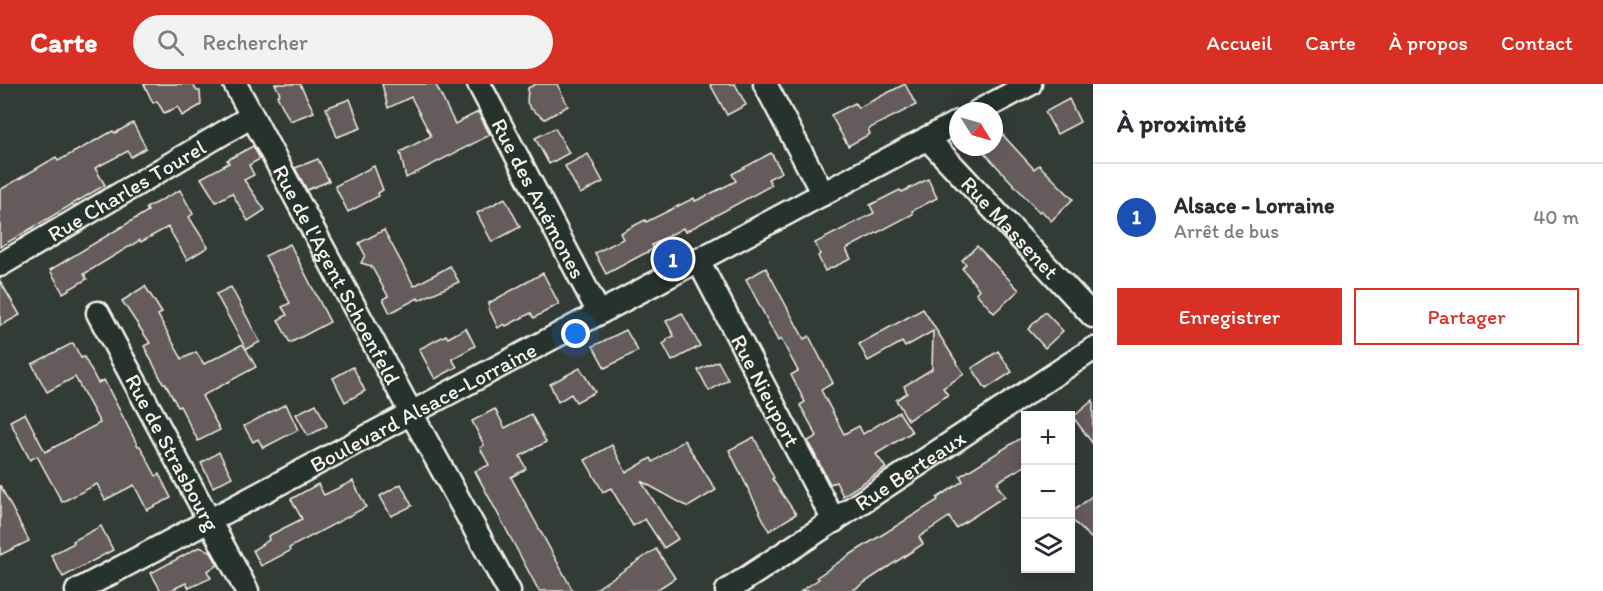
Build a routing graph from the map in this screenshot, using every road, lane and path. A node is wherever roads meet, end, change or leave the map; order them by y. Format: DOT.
graph roads {
  1 [pos="235,84"];
  2 [pos="479,84"];
  3 [pos="765,84"];
  4 [pos="1030,84"];
  5 [pos="996,102"];
  6 [pos="252,116"];
  7 [pos="949,127"];
  8 [pos="927,138"];
  9 [pos="823,194"];
  10 [pos="698,260"];
  11 [pos="0,265"];
  12 [pos="98,313"];
  13 [pos="599,313"];
  14 [pos="1093,316"];
  15 [pos="1093,349"];
  16 [pos="411,413"];
  17 [pos="834,521"];
  18 [pos="210,522"];
  19 [pos="77,591"];
  20 [pos="247,591"];
  21 [pos="508,591"];
  22 [pos="727,591"];
  1 -- 6 [label="street, Rue de l'Agent Schoenfeld"];
  2 -- 13 [label="street, Rue des Anémones"];
  3 -- 9 [label="street"];
  4 -- 5 [label="street"];
  6 -- 11 [label="street, Rue Charles Tourel"];
  6 -- 16 [label="street, Rue de l'Agent Schoenfeld"];
  7 -- 8 [label="street, Boulevard Alsace-Lorraine"];
  8 -- 9 [label="street, Boulevard Alsace-Lorraine"];
  8 -- 14 [label="street, Rue Massenet"];
  9 -- 10 [label="street, Boulevard Alsace-Lorraine"];
  10 -- 13 [label="street, Boulevard Alsace-Lorraine"];
  10 -- 17 [label="street, Rue Nieuport"];
  12 -- 18 [label="street, Rue de Strasbourg"];
  13 -- 16 [label="street, Boulevard Alsace-Lorraine"];
  15 -- 17 [label="street, Rue Berteaux"];
  16 -- 18 [label="street, Boulevard Alsace-Lorraine"];
  16 -- 21 [label="street, Rue de l'Agent Schoenfeld"];
  17 -- 22 [label="street, Rue Berteaux"];
  18 -- 19 [label="street, Boulevard Alsace-Lorraine"];
  18 -- 20 [label="street, Rue de Strasbourg"];
}
